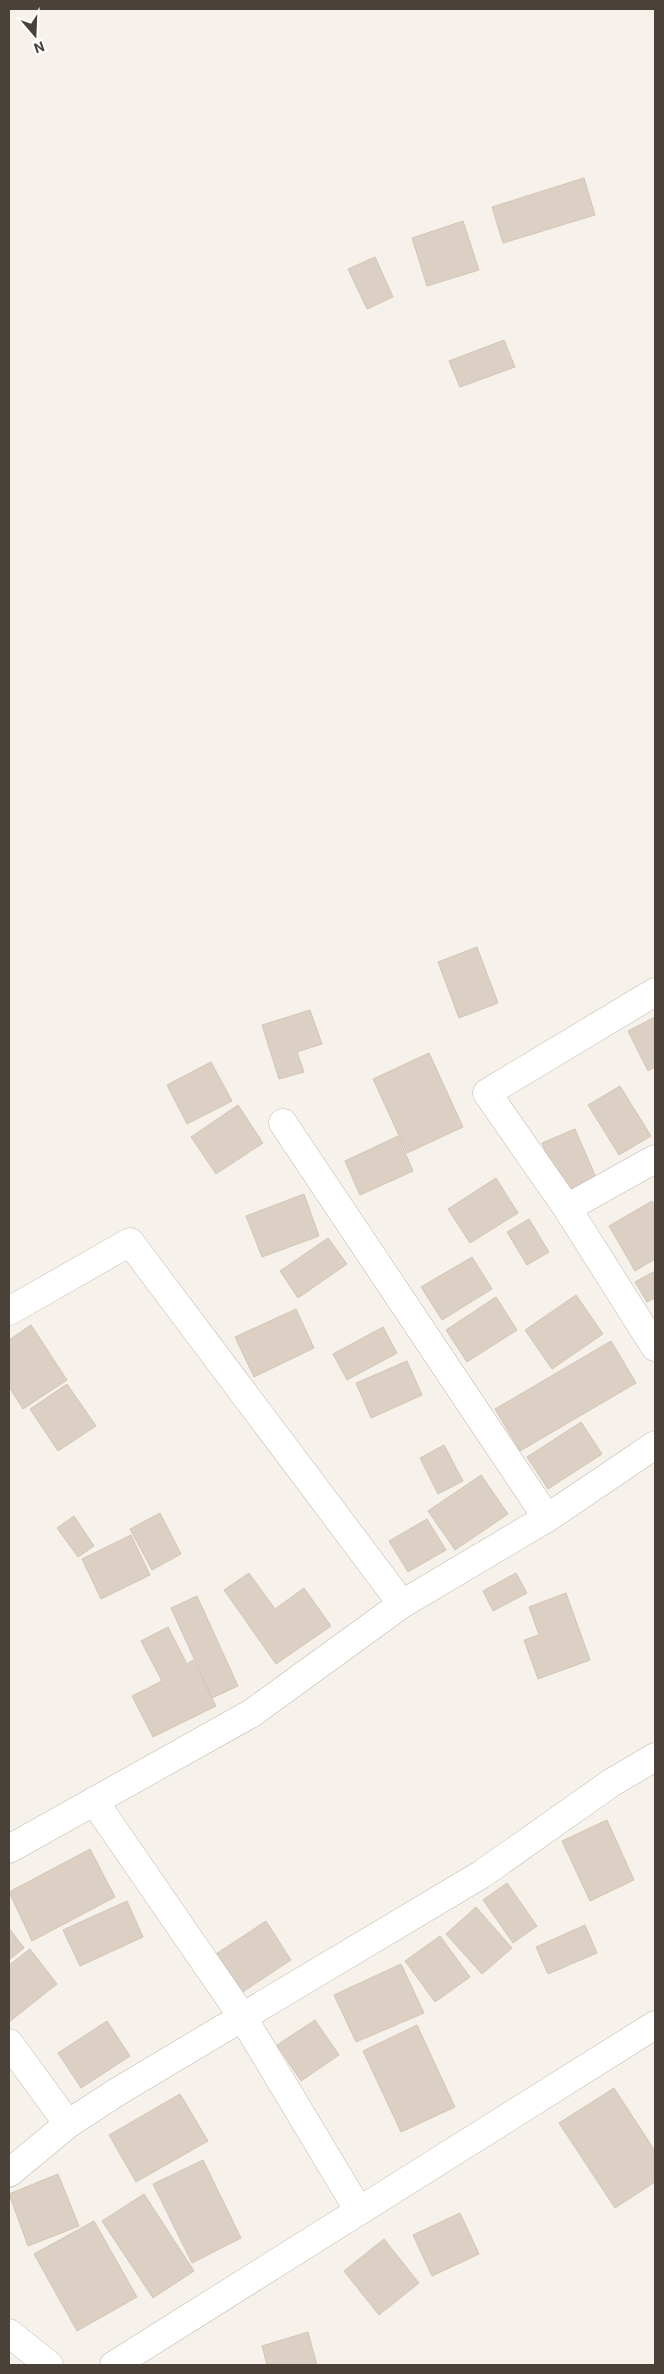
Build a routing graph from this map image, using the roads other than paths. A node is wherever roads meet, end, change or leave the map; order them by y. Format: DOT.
graph roads {
  1 [pos="655,992"];
  2 [pos="283,1123"];
  3 [pos="655,1159"];
  4 [pos="567,1208"];
  5 [pos="9,1312"];
  6 [pos="655,1347"];
  7 [pos="655,1445"];
  8 [pos="547,1518"];
  9 [pos="402,1604"];
  10 [pos="655,1757"];
  11 [pos="94,1801"];
  12 [pos="9,1849"];
  13 [pos="242,2016"];
  14 [pos="655,2025"];
  15 [pos="9,2043"];
  16 [pos="68,2124"];
  17 [pos="9,2173"];
  18 [pos="359,2211"];
  19 [pos="9,2333"];
  20 [pos="49,2365"];
  21 [pos="114,2365"];
  1 -- 4 [label="street"];
  2 -- 8 [label="street"];
  3 -- 4 [label="street"];
  4 -- 6 [label="street"];
  5 -- 9 [label="street"];
  7 -- 8 [label="street"];
  8 -- 9 [label="street"];
  9 -- 11 [label="street"];
  10 -- 13 [label="street"];
  11 -- 12 [label="street"];
  11 -- 13 [label="street"];
  13 -- 16 [label="street"];
  13 -- 18 [label="street"];
  14 -- 18 [label="street"];
  15 -- 16 [label="street"];
  16 -- 17 [label="street"];
  18 -- 21 [label="street"];
  19 -- 20 [label="street"];
}
